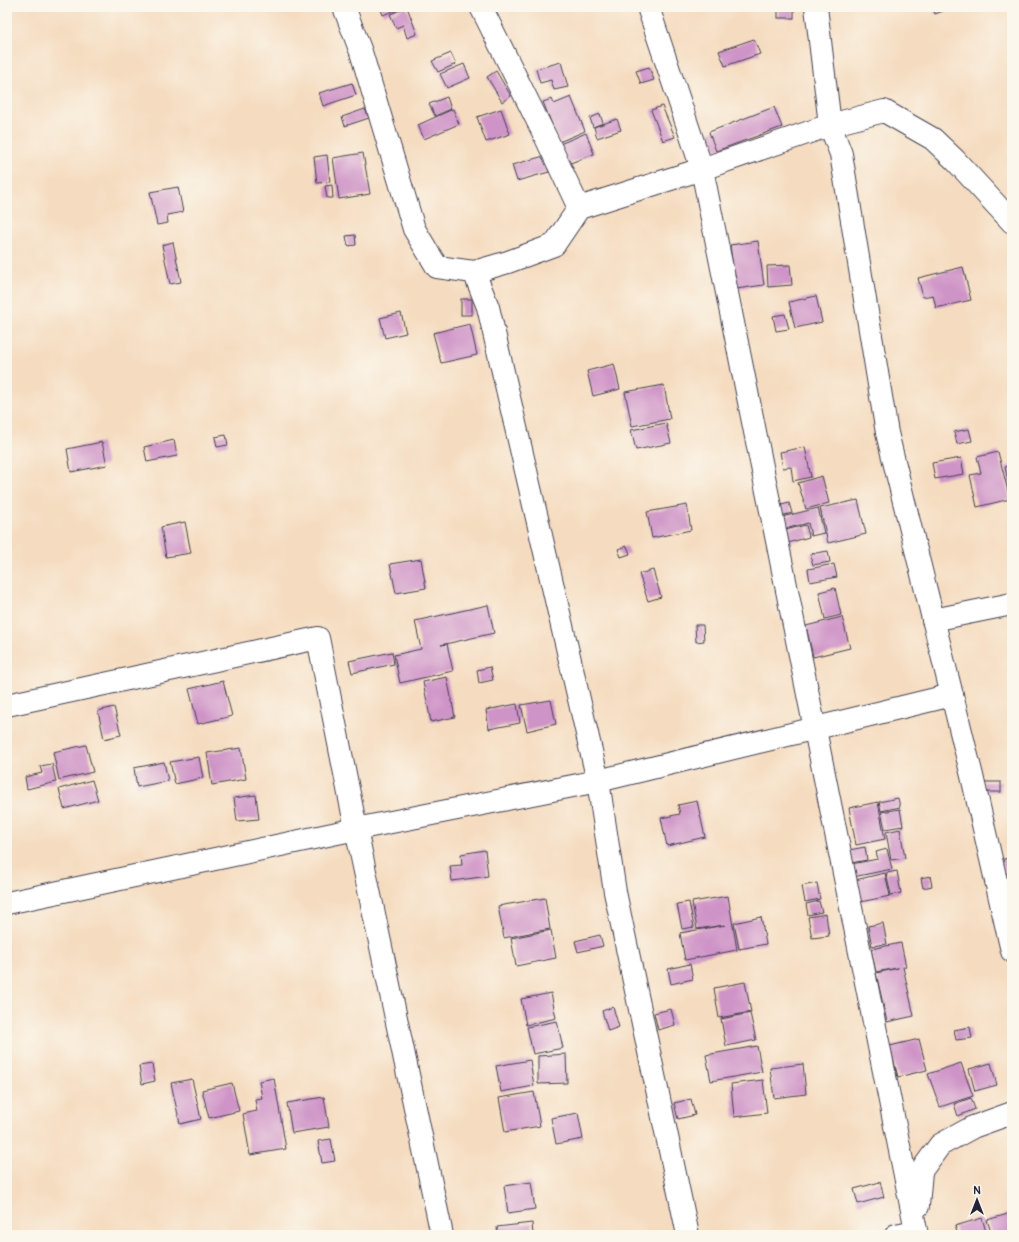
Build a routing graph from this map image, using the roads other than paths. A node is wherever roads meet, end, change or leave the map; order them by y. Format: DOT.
graph roads {
  1 [pos="344,7"];
  2 [pos="481,7"];
  3 [pos="648,7"];
  4 [pos="816,7"];
  5 [pos="830,125"];
  6 [pos="702,169"];
  7 [pos="579,208"];
  8 [pos="1012,222"];
  9 [pos="474,272"];
  10 [pos="1012,604"];
  11 [pos="933,620"];
  12 [pos="952,695"];
  13 [pos="7,705"];
  14 [pos="815,729"];
  15 [pos="598,782"];
  16 [pos="356,829"];
  17 [pos="7,903"];
  18 [pos="1012,951"];
  19 [pos="1012,1114"];
  20 [pos="909,1234"];
  21 [pos="442,1235"];
  22 [pos="688,1235"];
  1 -- 9 [label="street"];
  2 -- 7 [label="street"];
  3 -- 6 [label="street"];
  4 -- 5 [label="street"];
  5 -- 6 [label="street"];
  5 -- 8 [label="street"];
  5 -- 11 [label="street"];
  6 -- 7 [label="street"];
  6 -- 14 [label="street"];
  7 -- 9 [label="street"];
  9 -- 15 [label="street"];
  10 -- 11 [label="street"];
  11 -- 12 [label="street"];
  12 -- 14 [label="street"];
  12 -- 18 [label="street"];
  13 -- 16 [label="street"];
  14 -- 15 [label="street"];
  14 -- 20 [label="street"];
  15 -- 16 [label="street"];
  15 -- 22 [label="street"];
  16 -- 17 [label="street"];
  16 -- 21 [label="street"];
  19 -- 20 [label="street"];
}
